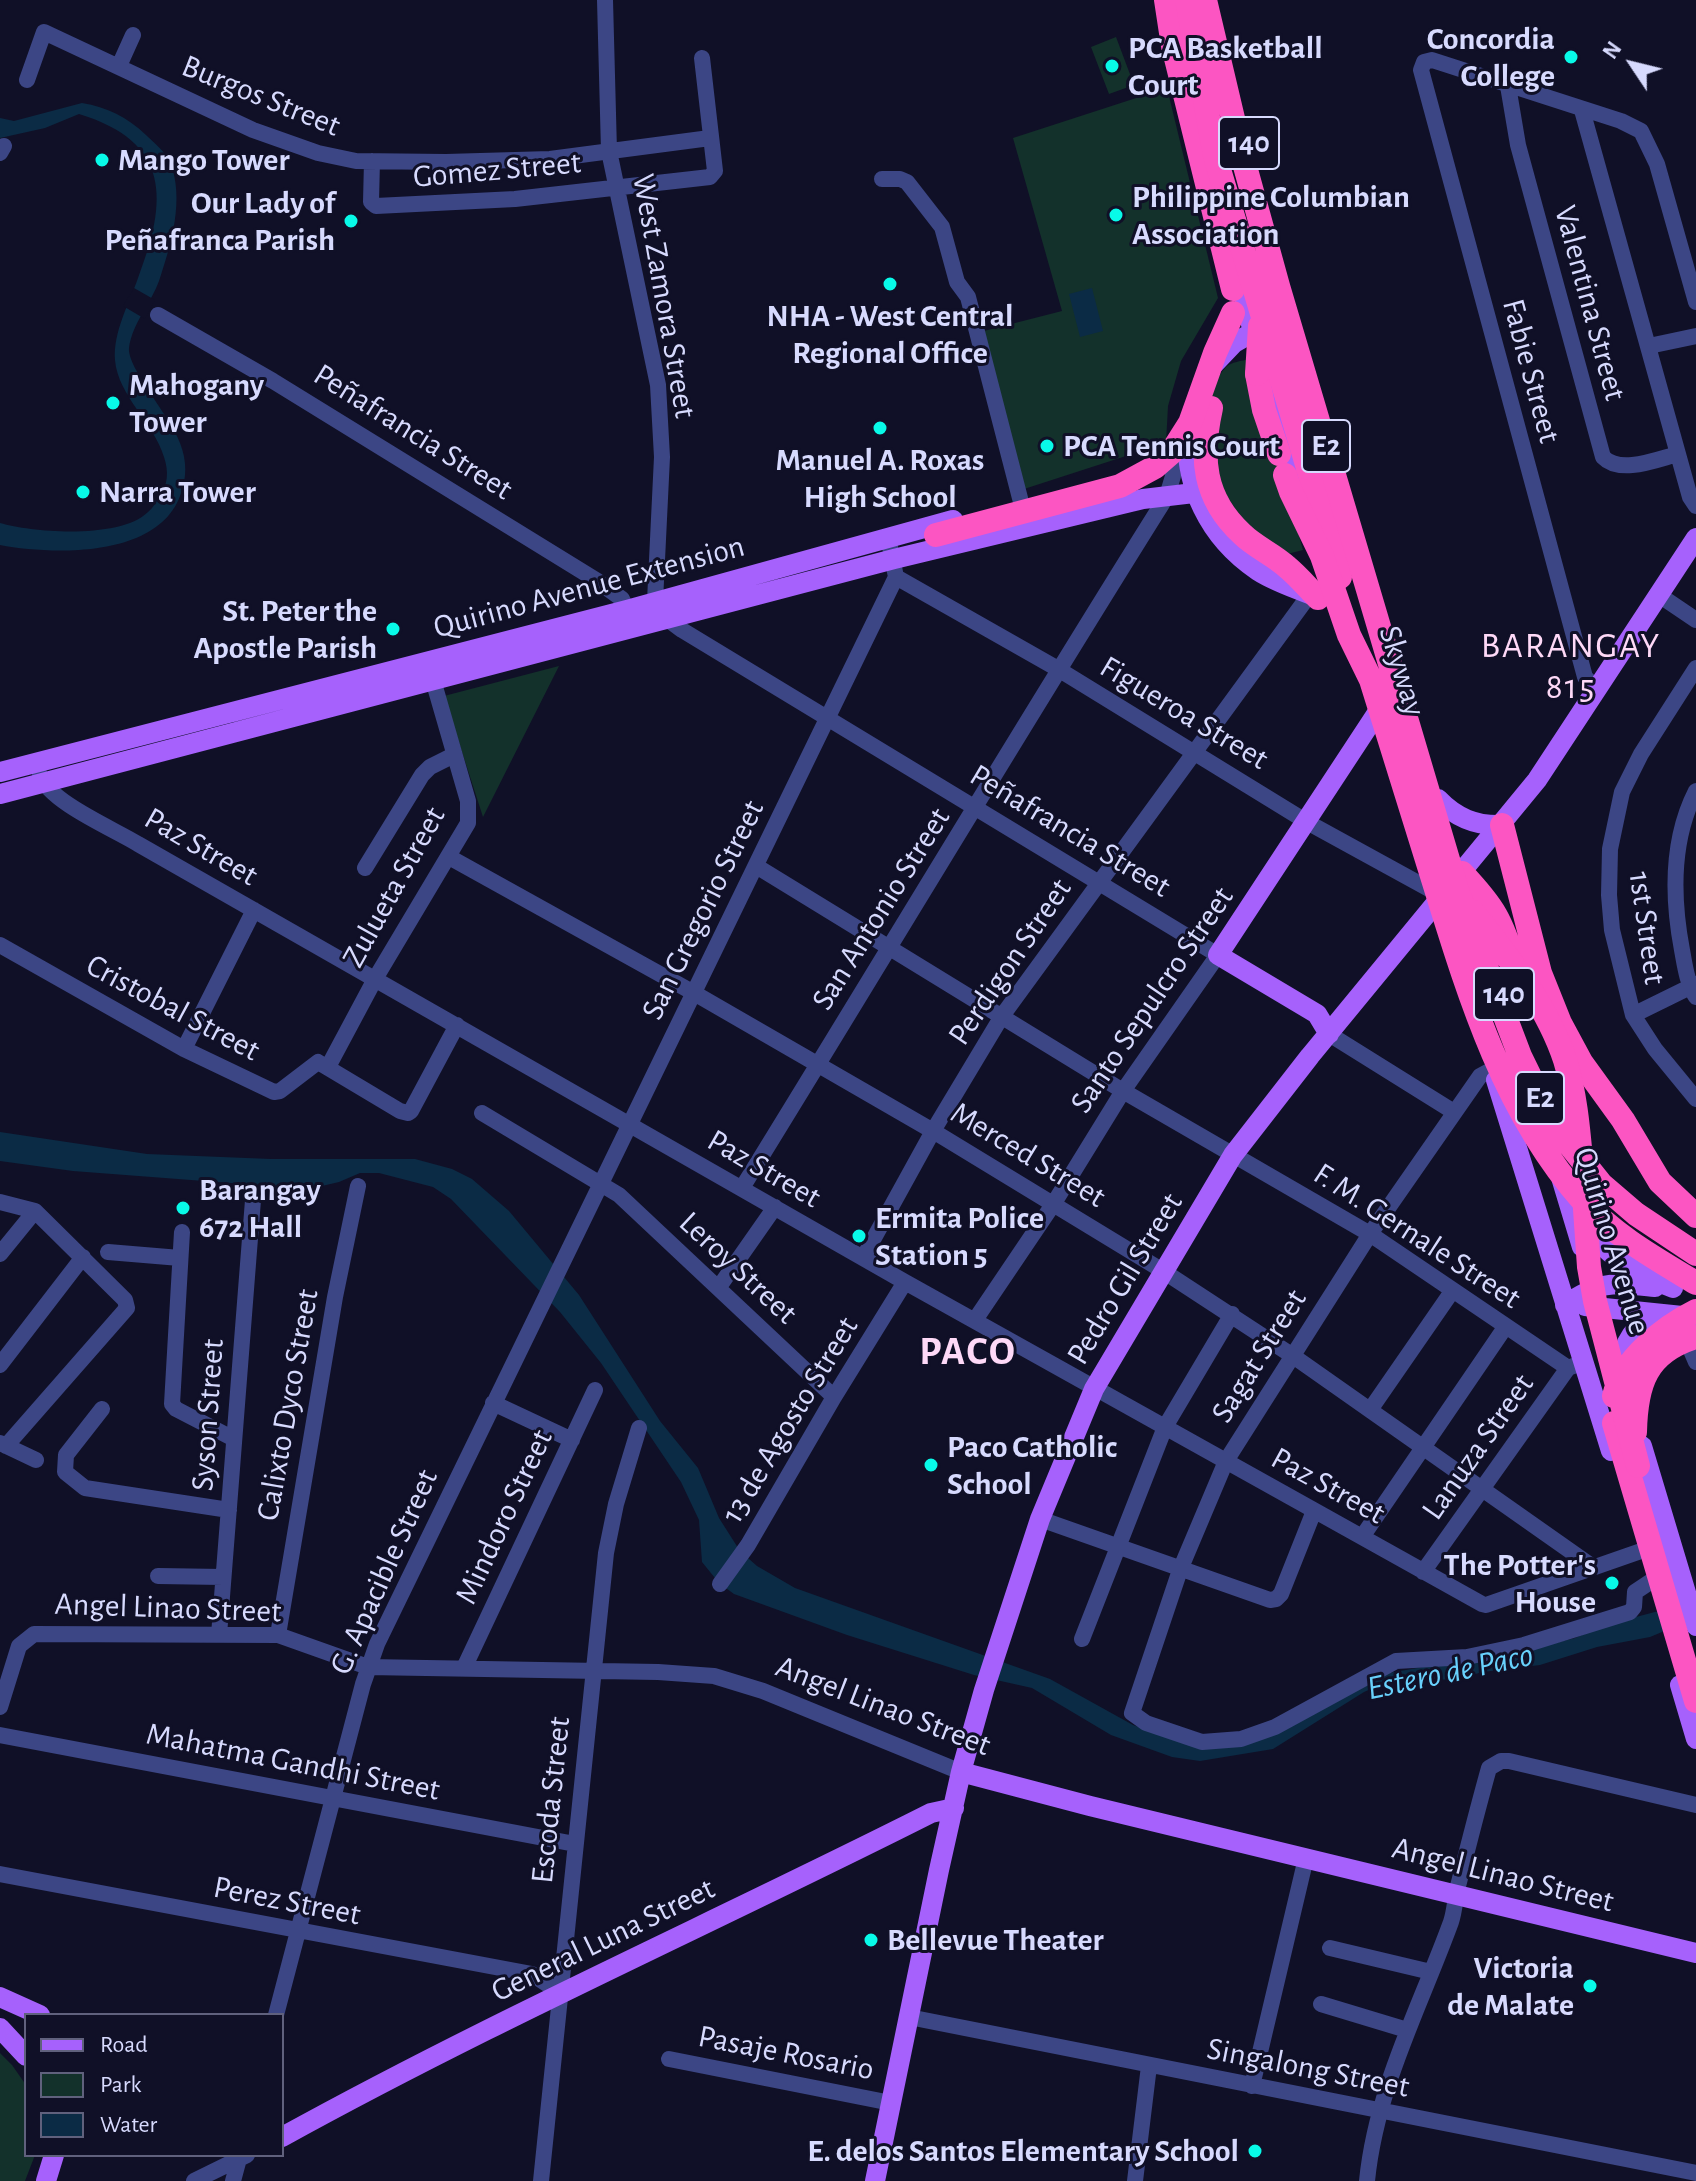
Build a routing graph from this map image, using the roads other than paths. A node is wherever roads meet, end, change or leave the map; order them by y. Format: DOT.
graph roads {
  1 [pos="1166,0"];
  2 [pos="1177,0"];
  3 [pos="1187,0"];
  4 [pos="1205,0"];
  5 [pos="1213,0"];
  6 [pos="605,5"];
  7 [pos="133,35"];
  8 [pos="702,58"];
  9 [pos="119,66"];
  10 [pos="27,80"];
  11 [pos="1508,86"];
  12 [pos="1582,110"];
  13 [pos="710,138"];
  14 [pos="609,151"];
  15 [pos="372,161"];
  16 [pos="882,179"];
  17 [pos="615,188"];
  18 [pos="1239,280"];
  19 [pos="1696,302"];
  20 [pos="1233,313"];
  21 [pos="158,315"];
  22 [pos="1296,322"];
  23 [pos="1262,329"];
  24 [pos="1696,336"];
  25 [pos="1649,346"];
  26 [pos="1206,375"];
  27 [pos="1182,453"];
  28 [pos="1678,454"];
  29 [pos="1202,491"];
  30 [pos="1167,496"];
  31 [pos="1021,502"];
  32 [pos="1696,506"];
  33 [pos="936,535"];
  34 [pos="888,537"];
  35 [pos="1696,538"];
  36 [pos="895,568"];
  37 [pos="1659,595"];
  38 [pos="1314,596"];
  39 [pos="627,610"];
  40 [pos="660,610"];
  41 [pos="1696,620"];
  42 [pos="1345,623"];
  43 [pos="1394,651"];
  44 [pos="1696,668"];
  45 [pos="1058,669"];
  46 [pos="433,680"];
  47 [pos="1371,680"];
  48 [pos="1597,690"];
  49 [pos="323,699"];
  50 [pos="1377,713"];
  51 [pos="828,719"];
  52 [pos="1194,753"];
  53 [pos="454,755"];
  54 [pos="0,772"];
  55 [pos="39,772"];
  56 [pos="1696,791"];
  57 [pos="0,794"];
  58 [pos="1438,799"];
  59 [pos="975,809"];
  60 [pos="1307,822"];
  61 [pos="1502,825"];
  62 [pos="449,857"];
  63 [pos="756,866"];
  64 [pos="365,868"];
  65 [pos="1099,882"];
  66 [pos="1454,888"];
  67 [pos="254,910"];
  68 [pos="0,945"];
  69 [pos="889,947"];
  70 [pos="1218,955"];
  71 [pos="375,979"];
  72 [pos="1694,989"];
  73 [pos="694,993"];
  74 [pos="1633,1015"];
  75 [pos="1002,1016"];
  76 [pos="457,1025"];
  77 [pos="1329,1034"];
  78 [pos="184,1049"];
  79 [pos="1581,1062"];
  80 [pos="323,1064"];
  81 [pos="818,1065"];
  82 [pos="1493,1069"];
  83 [pos="1123,1091"];
  84 [pos="1696,1099"];
  85 [pos="1454,1112"];
  86 [pos="482,1113"];
  87 [pos="630,1125"];
  88 [pos="933,1131"];
  89 [pos="1233,1155"];
  90 [pos="601,1184"];
  91 [pos="358,1186"];
  92 [pos="742,1188"];
  93 [pos="1565,1191"];
  94 [pos="253,1200"];
  95 [pos="0,1202"];
  96 [pos="1054,1203"];
  97 [pos="775,1207"];
  98 [pos="35,1211"];
  99 [pos="1696,1216"];
  100 [pos="182,1232"];
  101 [pos="1370,1234"];
  102 [pos="108,1252"];
  103 [pos="0,1254"];
  104 [pos="1696,1254"];
  105 [pos="83,1257"];
  106 [pos="180,1258"];
  107 [pos="863,1258"];
  108 [pos="1163,1271"];
  109 [pos="905,1282"];
  110 [pos="1594,1286"];
  111 [pos="1685,1286"];
  112 [pos="719,1287"];
  113 [pos="1453,1290"];
  114 [pos="1696,1290"];
  115 [pos="541,1304"];
  116 [pos="1565,1305"];
  117 [pos="1602,1307"];
  118 [pos="1232,1314"];
  119 [pos="1682,1314"];
  120 [pos="975,1320"];
  121 [pos="1506,1326"];
  122 [pos="1696,1337"];
  123 [pos="1293,1356"];
  124 [pos="1696,1362"];
  125 [pos="0,1365"];
  126 [pos="1576,1365"];
  127 [pos="1620,1372"];
  128 [pos="1094,1389"];
  129 [pos="595,1390"];
  130 [pos="834,1397"];
  131 [pos="493,1403"];
  132 [pos="102,1409"];
  133 [pos="1370,1410"];
  134 [pos="1165,1427"];
  135 [pos="639,1428"];
  136 [pos="234,1439"];
  137 [pos="572,1440"];
  138 [pos="3,1445"];
  139 [pos="1424,1447"];
  140 [pos="36,1460"];
  141 [pos="1226,1461"];
  142 [pos="1638,1466"];
  143 [pos="1483,1489"];
  144 [pos="229,1510"];
  145 [pos="1314,1511"];
  146 [pos="1040,1519"];
  147 [pos="1362,1537"];
  148 [pos="1117,1546"];
  149 [pos="1641,1551"];
  150 [pos="1593,1567"];
  151 [pos="1180,1570"];
  152 [pos="1423,1572"];
  153 [pos="158,1576"];
  154 [pos="223,1577"];
  155 [pos="720,1584"];
  156 [pos="1652,1589"];
  157 [pos="1696,1626"];
  158 [pos="219,1635"];
  159 [pos="278,1635"];
  160 [pos="1082,1639"];
  161 [pos="1696,1661"];
  162 [pos="368,1667"];
  163 [pos="464,1668"];
  164 [pos="593,1672"];
  165 [pos="1696,1701"];
  166 [pos="0,1707"];
  167 [pos="0,1735"];
  168 [pos="1696,1739"];
  169 [pos="961,1772"];
  170 [pos="333,1798"];
  171 [pos="1696,1805"];
  172 [pos="954,1808"];
  173 [pos="575,1844"];
  174 [pos="1306,1858"];
  175 [pos="0,1874"];
  176 [pos="1455,1895"];
  177 [pos="297,1932"];
  178 [pos="1330,1948"];
  179 [pos="1696,1953"];
  180 [pos="1431,1972"];
  181 [pos="559,1992"];
  182 [pos="0,1997"];
  183 [pos="1321,2004"];
  184 [pos="36,2013"];
  185 [pos="277,2013"];
  186 [pos="909,2017"];
  187 [pos="0,2028"];
  188 [pos="1407,2030"];
  189 [pos="24,2054"];
  190 [pos="669,2059"];
  191 [pos="1149,2066"];
  192 [pos="1252,2086"];
  193 [pos="891,2103"];
  194 [pos="1379,2111"];
  195 [pos="284,2136"];
  196 [pos="53,2157"];
  197 [pos="240,2157"];
  198 [pos="242,2157"];
  199 [pos="1696,2173"];
  200 [pos="1672,2175"];
  201 [pos="46,2181"];
  202 [pos="194,2181"];
  203 [pos="233,2181"];
  204 [pos="543,2181"];
  205 [pos="875,2181"];
  206 [pos="1135,2181"];
  207 [pos="1367,2181"];
  1 -- 20 [label="highway"];
  2 -- 18 [label="main road, Quirino Avenue / 140"];
  2 -- 47 [label="highway, bridge"];
  3 -- 47 [label="highway, Skyway / E2, bridge"];
  4 -- 66 [label="highway, Skyway / E2, bridge"];
  5 -- 22 [label="main road, Quirino Avenue / 140"];
  6 -- 14 [label="street, West Zamora Street"];
  7 -- 9 [label="street"];
  8 -- 13 [label="street"];
  9 -- 10 [label="street, Burgos Street"];
  9 -- 15 [label="street, Burgos Street"];
  11 -- 12 [label="street"];
  11 -- 28 [label="street, Valentina Street"];
  11 -- 48 [label="street, Fabie Street"];
  12 -- 19 [label="street"];
  12 -- 25 [label="street"];
  13 -- 14 [label="street, Burgos Street"];
  13 -- 17 [label="street, Gomez Street"];
  14 -- 15 [label="street, Burgos Street"];
  14 -- 17 [label="street, West Zamora Street"];
  15 -- 17 [label="street, Gomez Street"];
  16 -- 31 [label="street"];
  17 -- 40 [label="street, West Zamora Street"];
  18 -- 23 [label="main road, Quirino Avenue / 140"];
  18 -- 26 [label="main road"];
  20 -- 29 [label="highway"];
  20 -- 33 [label="highway, bridge"];
  21 -- 39 [label="street, Peñafrancia Street"];
  22 -- 23 [label="main road"];
  22 -- 43 [label="main road, Quirino Avenue / 140"];
  23 -- 26 [label="main road"];
  23 -- 42 [label="main road, Quirino Avenue / 140"];
  23 -- 43 [label="main road"];
  24 -- 25 [label="street"];
  25 -- 28 [label="street"];
  26 -- 27 [label="main road"];
  27 -- 29 [label="main road"];
  27 -- 30 [label="street, San Antonio Street"];
  27 -- 31 [label="main road, Quirino Avenue Extension"];
  28 -- 32 [label="street"];
  29 -- 30 [label="main road, Quirino Avenue Extension"];
  29 -- 38 [label="highway"];
  30 -- 36 [label="main road, Quirino Avenue Extension"];
  30 -- 45 [label="street, San Antonio Street"];
  31 -- 34 [label="main road, Quirino Avenue Extension"];
  34 -- 36 [label="street"];
  34 -- 40 [label="main road, Quirino Avenue Extension"];
  35 -- 37 [label="main road, Pedro Gil Street"];
  36 -- 40 [label="main road, Quirino Avenue Extension"];
  36 -- 45 [label="street, Figueroa Street"];
  36 -- 51 [label="street, San Gregorio Street"];
  37 -- 41 [label="street"];
  37 -- 48 [label="main road, Pedro Gil Street"];
  38 -- 42 [label="main road, Quirino Avenue / 140"];
  38 -- 52 [label="street, Perdigon Street"];
  39 -- 40 [label="main road, Quirino Avenue Extension"];
  39 -- 49 [label="main road, Quirino Avenue Extension"];
  40 -- 46 [label="main road, Quirino Avenue Extension"];
  40 -- 51 [label="street, Peñafrancia Street"];
  42 -- 50 [label="main road, Quirino Avenue / 140"];
  43 -- 58 [label="main road, Quirino Avenue / 140"];
  44 -- 74 [label="street, 1st Street"];
  45 -- 52 [label="street, Figueroa Street"];
  45 -- 59 [label="street, San Antonio Street"];
  46 -- 49 [label="main road, Quirino Avenue Extension"];
  46 -- 53 [label="street, Zulueta Street"];
  47 -- 111 [label="highway, Skyway / E2, bridge"];
  48 -- 61 [label="main road, Pedro Gil Street"];
  49 -- 55 [label="main road, Quirino Avenue Extension"];
  50 -- 60 [label="main road, Santo Sepulcro Street"];
  50 -- 66 [label="main road, Quirino Avenue / 140"];
  51 -- 59 [label="street, Peñafrancia Street"];
  51 -- 63 [label="street, San Gregorio Street"];
  52 -- 60 [label="street, Figueroa Street"];
  52 -- 65 [label="street, Perdigon Street"];
  53 -- 62 [label="street, Zulueta Street"];
  53 -- 64 [label="street"];
  54 -- 55 [label="main road, Quirino Avenue Extension"];
  55 -- 57 [label="main road, Quirino Avenue Extension"];
  55 -- 67 [label="street, Paz Street"];
  56 -- 72 [label="street"];
  58 -- 61 [label="main road"];
  58 -- 66 [label="main road, Quirino Avenue / 140"];
  59 -- 65 [label="street, Peñafrancia Street"];
  59 -- 69 [label="street, San Antonio Street"];
  60 -- 66 [label="street, Figueroa Street"];
  60 -- 70 [label="main road, Santo Sepulcro Street"];
  61 -- 66 [label="main road, Pedro Gil Street"];
  61 -- 79 [label="highway"];
  62 -- 71 [label="street, Zulueta Street"];
  62 -- 73 [label="street, Merced Street"];
  63 -- 69 [label="street, F. M. Gernale Street"];
  63 -- 73 [label="street, San Gregorio Street"];
  65 -- 70 [label="street, Peñafrancia Street"];
  65 -- 75 [label="street, Perdigon Street"];
  66 -- 77 [label="main road, Pedro Gil Street"];
  66 -- 79 [label="highway"];
  66 -- 82 [label="main road, Quirino Avenue / 140"];
  66 -- 93 [label="main road, Quirino Avenue / 140"];
  66 -- 104 [label="highway, Skyway / E2, bridge"];
  66 -- 142 [label="highway, bridge"];
  67 -- 71 [label="street, Paz Street"];
  67 -- 78 [label="street"];
  68 -- 78 [label="street, Cristobal Street"];
  69 -- 75 [label="street, F. M. Gernale Street"];
  69 -- 81 [label="street, San Antonio Street"];
  70 -- 77 [label="main road, Peñafrancia Street"];
  70 -- 83 [label="street, Santo Sepulcro Street"];
  71 -- 76 [label="street, Paz Street"];
  71 -- 80 [label="street, Zulueta Street"];
  72 -- 74 [label="street"];
  73 -- 81 [label="street, Merced Street"];
  73 -- 87 [label="street, San Gregorio Street"];
  74 -- 84 [label="street, 1st Street"];
  75 -- 83 [label="street, F. M. Gernale Street"];
  75 -- 88 [label="street, Perdigon Street"];
  76 -- 80 [label="street"];
  76 -- 87 [label="street, Paz Street"];
  77 -- 85 [label="street, Peñafrancia Street"];
  77 -- 89 [label="main road, Pedro Gil Street"];
  78 -- 80 [label="street, Cristobal Street"];
  79 -- 99 [label="highway"];
  81 -- 88 [label="street, Merced Street"];
  81 -- 92 [label="street, San Antonio Street"];
  82 -- 85 [label="street, Sagat Street"];
  82 -- 116 [label="main road, Quirino Avenue / 140"];
  83 -- 89 [label="street, F. M. Gernale Street"];
  83 -- 96 [label="street, Santo Sepulcro Street"];
  85 -- 101 [label="street, Sagat Street"];
  86 -- 90 [label="street, Leroy Street"];
  87 -- 90 [label="street, San Gregorio Street"];
  87 -- 92 [label="street, Paz Street"];
  88 -- 96 [label="street, Merced Street"];
  88 -- 107 [label="street, Perdigon Street"];
  89 -- 101 [label="street, F. M. Gernale Street"];
  89 -- 108 [label="main road, Pedro Gil Street"];
  90 -- 112 [label="street, Leroy Street"];
  90 -- 115 [label="street, San Gregorio Street"];
  91 -- 159 [label="street, Calixto Dyco Street"];
  92 -- 97 [label="street, Paz Street"];
  93 -- 110 [label="main road, Quirino Avenue / 140"];
  93 -- 111 [label="main road"];
  94 -- 136 [label="street, Syson Street"];
  95 -- 98 [label="street"];
  96 -- 108 [label="street, Merced Street"];
  96 -- 120 [label="street, Santo Sepulcro Street"];
  97 -- 107 [label="street, Paz Street"];
  97 -- 112 [label="street"];
  98 -- 103 [label="street"];
  98 -- 105 [label="street"];
  100 -- 106 [label="street"];
  101 -- 113 [label="street, F. M. Gernale Street"];
  101 -- 123 [label="street, Sagat Street"];
  102 -- 106 [label="street"];
  105 -- 125 [label="street"];
  105 -- 138 [label="street"];
  106 -- 136 [label="street"];
  107 -- 109 [label="street, Paz Street"];
  108 -- 118 [label="street, Merced Street"];
  108 -- 128 [label="main road, Pedro Gil Street"];
  109 -- 120 [label="street, Paz Street"];
  109 -- 130 [label="street, 13 de Agosto Street"];
  110 -- 111 [label="main road"];
  110 -- 116 [label="main road"];
  110 -- 117 [label="main road, Quirino Avenue / 140"];
  111 -- 114 [label="main road"];
  112 -- 130 [label="street, Leroy Street"];
  113 -- 121 [label="street, F. M. Gernale Street"];
  113 -- 133 [label="street"];
  115 -- 131 [label="street, G. Apacible Street"];
  116 -- 117 [label="main road"];
  116 -- 126 [label="main road, Quirino Avenue / 140"];
  117 -- 119 [label="main road"];
  117 -- 127 [label="main road, Quirino Avenue / 140"];
  118 -- 123 [label="street, Merced Street"];
  118 -- 134 [label="street"];
  119 -- 124 [label="street"];
  119 -- 127 [label="main road"];
  119 -- 165 [label="highway, bridge"];
  120 -- 128 [label="street, Paz Street"];
  121 -- 126 [label="street, F. M. Gernale Street"];
  121 -- 139 [label="street"];
  122 -- 142 [label="highway, bridge"];
  123 -- 133 [label="street, Merced Street"];
  123 -- 141 [label="street, Sagat Street"];
  126 -- 143 [label="street, Lanuza Street"];
  126 -- 149 [label="main road, Quirino Avenue / 140"];
  127 -- 157 [label="main road, Quirino Avenue / 140"];
  128 -- 134 [label="street, Paz Street"];
  128 -- 146 [label="main road, Pedro Gil Street"];
  129 -- 137 [label="street, Mindoro Street"];
  130 -- 155 [label="street, 13 de Agosto Street"];
  131 -- 137 [label="street"];
  131 -- 162 [label="street, G. Apacible Street"];
  132 -- 144 [label="street"];
  133 -- 139 [label="street, Merced Street"];
  134 -- 141 [label="street, Paz Street"];
  134 -- 148 [label="street"];
  135 -- 164 [label="street, Escoda Street"];
  136 -- 144 [label="street, Syson Street"];
  137 -- 163 [label="street, Mindoro Street"];
  138 -- 140 [label="street"];
  139 -- 143 [label="street, Merced Street"];
  139 -- 147 [label="street"];
  141 -- 145 [label="street, Paz Street"];
  141 -- 151 [label="street, Sagat Street"];
  142 -- 161 [label="highway"];
  143 -- 150 [label="street, Merced Street"];
  143 -- 152 [label="street, Lanuza Street"];
  144 -- 154 [label="street, Syson Street"];
  145 -- 147 [label="street, Paz Street"];
  145 -- 151 [label="street"];
  146 -- 148 [label="street"];
  146 -- 169 [label="main road, Pedro Gil Street"];
  147 -- 152 [label="street, Paz Street"];
  148 -- 151 [label="street"];
  148 -- 160 [label="street"];
  149 -- 150 [label="street"];
  149 -- 156 [label="main road, Quirino Avenue / 140"];
  150 -- 152 [label="street, Paz Street"];
  151 -- 156 [label="street, Sagat Street"];
  153 -- 154 [label="street"];
  154 -- 158 [label="street, Syson Street"];
  156 -- 168 [label="main road, Quirino Avenue / 140"];
  158 -- 159 [label="street, Angel Linao Street"];
  158 -- 166 [label="street, Angel Linao Street"];
  159 -- 162 [label="street, Angel Linao Street"];
  162 -- 163 [label="street, Angel Linao Street"];
  162 -- 170 [label="street, G. Apacible Street"];
  163 -- 164 [label="street, Angel Linao Street"];
  164 -- 169 [label="street, Angel Linao Street"];
  164 -- 173 [label="street, Escoda Street"];
  167 -- 170 [label="street, Mahatma Gandhi Street"];
  169 -- 172 [label="main road, Pedro Gil Street"];
  169 -- 174 [label="main road, Angel Linao Street"];
  170 -- 173 [label="street, Mahatma Gandhi Street"];
  170 -- 177 [label="street, G. Apacible Street"];
  171 -- 176 [label="street"];
  172 -- 181 [label="main road, General Luna Street"];
  172 -- 186 [label="main road, Pedro Gil Street"];
  173 -- 181 [label="street, Escoda Street"];
  174 -- 176 [label="main road, Angel Linao Street"];
  174 -- 192 [label="street"];
  175 -- 177 [label="street, Perez Street"];
  176 -- 179 [label="main road, Angel Linao Street"];
  176 -- 180 [label="street"];
  177 -- 181 [label="street, Perez Street"];
  177 -- 185 [label="street, G. Apacible Street"];
  178 -- 180 [label="street"];
  180 -- 188 [label="street"];
  181 -- 195 [label="main road, General Luna Street"];
  181 -- 204 [label="street, Escoda Street"];
  182 -- 184 [label="main road"];
  183 -- 188 [label="street"];
  186 -- 191 [label="street, Singalong Street"];
  186 -- 193 [label="main road, Pedro Gil Street"];
  187 -- 189 [label="main road"];
  188 -- 194 [label="street"];
  190 -- 193 [label="street, Pasaje Rosario"];
  191 -- 192 [label="street, Singalong Street"];
  191 -- 206 [label="street"];
  192 -- 194 [label="street, Singalong Street"];
  193 -- 205 [label="main road, Pedro Gil Street"];
  194 -- 200 [label="street, Singalong Street"];
  194 -- 207 [label="street"];
  196 -- 201 [label="main road"];
  197 -- 202 [label="street"];
  198 -- 203 [label="street"];
  199 -- 200 [label="street, Singalong Street"];
}
